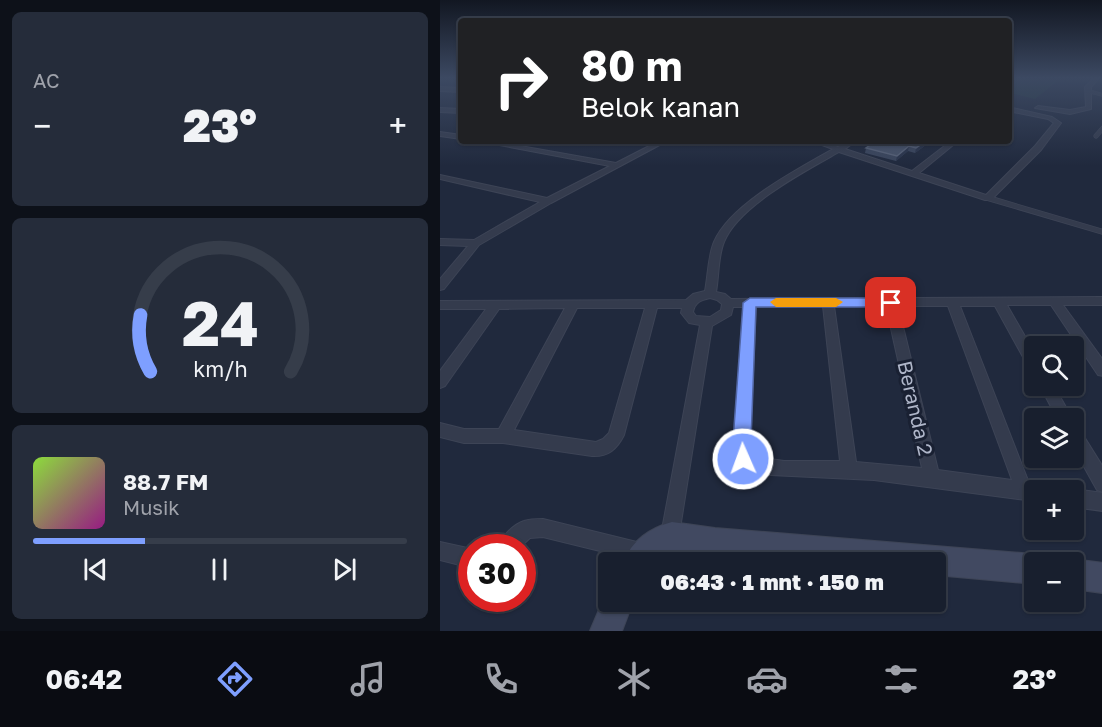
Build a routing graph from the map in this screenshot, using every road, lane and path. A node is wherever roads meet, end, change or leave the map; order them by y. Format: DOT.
graph roads {
  1 [pos="1038,107"];
  2 [pos="1089,107"];
  3 [pos="440,110"];
  4 [pos="1012,110"];
  5 [pos="458,111"];
  6 [pos="1103,128"];
  7 [pos="440,135"];
  8 [pos="1097,136"];
  9 [pos="458,137"];
  10 [pos="498,144"];
  11 [pos="658,144"];
  12 [pos="823,144"];
  13 [pos="848,144"];
  14 [pos="951,144"];
  15 [pos="839,149"];
  16 [pos="616,165"];
  17 [pos="914,173"];
  18 [pos="440,177"];
  19 [pos="988,198"];
  20 [pos="548,201"];
  21 [pos="1103,232"];
  22 [pos="440,242"];
  23 [pos="476,243"];
  24 [pos="440,286"];
  25 [pos="710,294"];
  26 [pos="1054,301"];
  27 [pos="1103,301"];
  28 [pos="827,302"];
  29 [pos="574,303"];
  30 [pos="728,303"];
  31 [pos="750,303"];
  32 [pos="891,303"];
  33 [pos="953,303"];
  34 [pos="999,303"];
  35 [pos="496,304"];
  36 [pos="652,304"];
  37 [pos="689,304"];
  38 [pos="440,305"];
  39 [pos="706,323"];
  40 [pos="1024,346"];
  41 [pos="1103,371"];
  42 [pos="440,382"];
  43 [pos="440,430"];
  44 [pos="503,436"];
  45 [pos="1084,451"];
  46 [pos="849,469"];
  47 [pos="932,478"];
  48 [pos="1025,480"];
  49 [pos="1103,484"];
  50 [pos="1024,490"];
  51 [pos="1084,499"];
  52 [pos="1103,502"];
  53 [pos="522,534"];
  54 [pos="670,535"];
  55 [pos="440,551"];
  56 [pos="622,552"];
  57 [pos="647,552"];
  58 [pos="458,556"];
  59 [pos="1024,568"];
  60 [pos="1084,575"];
  61 [pos="1103,578"];
  62 [pos="614,612"];
  63 [pos="606,631"];
  1 -- 2 [label="street"];
  3 -- 5 [label="street"];
  4 -- 19 [label="street"];
  6 -- 8 [label="lane"];
  7 -- 9 [label="street"];
  10 -- 16 [label="street"];
  11 -- 16 [label="street"];
  12 -- 15 [label="street"];
  13 -- 15 [label="street"];
  14 -- 17 [label="street"];
  15 -- 17 [label="street"];
  15 -- 25 [label="street"];
  16 -- 20 [label="street"];
  17 -- 19 [label="street"];
  18 -- 20 [label="street"];
  19 -- 21 [label="lane"];
  20 -- 23 [label="street"];
  22 -- 23 [label="street"];
  23 -- 24 [label="street"];
  25 -- 30 [label="street"];
  25 -- 37 [label="street"];
  26 -- 27 [label="street"];
  26 -- 34 [label="street"];
  26 -- 41 [label="street"];
  28 -- 31 [label="street"];
  28 -- 32 [label="street"];
  28 -- 46 [label="street"];
  29 -- 35 [label="street"];
  29 -- 36 [label="street"];
  29 -- 44 [label="street"];
  30 -- 31 [label="street"];
  30 -- 39 [label="street"];
  31 -- 46 [label="street"];
  32 -- 33 [label="street"];
  32 -- 47 [label="street, Beranda 2"];
  33 -- 34 [label="street"];
  33 -- 48 [label="street"];
  34 -- 40 [label="street"];
  35 -- 38 [label="street"];
  35 -- 42 [label="street"];
  36 -- 37 [label="street"];
  36 -- 44 [label="street"];
  37 -- 39 [label="street"];
  39 -- 54 [label="street"];
  43 -- 44 [label="street"];
  45 -- 49 [label="street"];
  46 -- 47 [label="street"];
  47 -- 50 [label="street"];
  51 -- 52 [label="street"];
  53 -- 56 [label="street"];
  54 -- 57 [label="street"];
  54 -- 59 [label="street"];
  55 -- 58 [label="street"];
  60 -- 61 [label="street"];
  62 -- 63 [label="street"];
}
